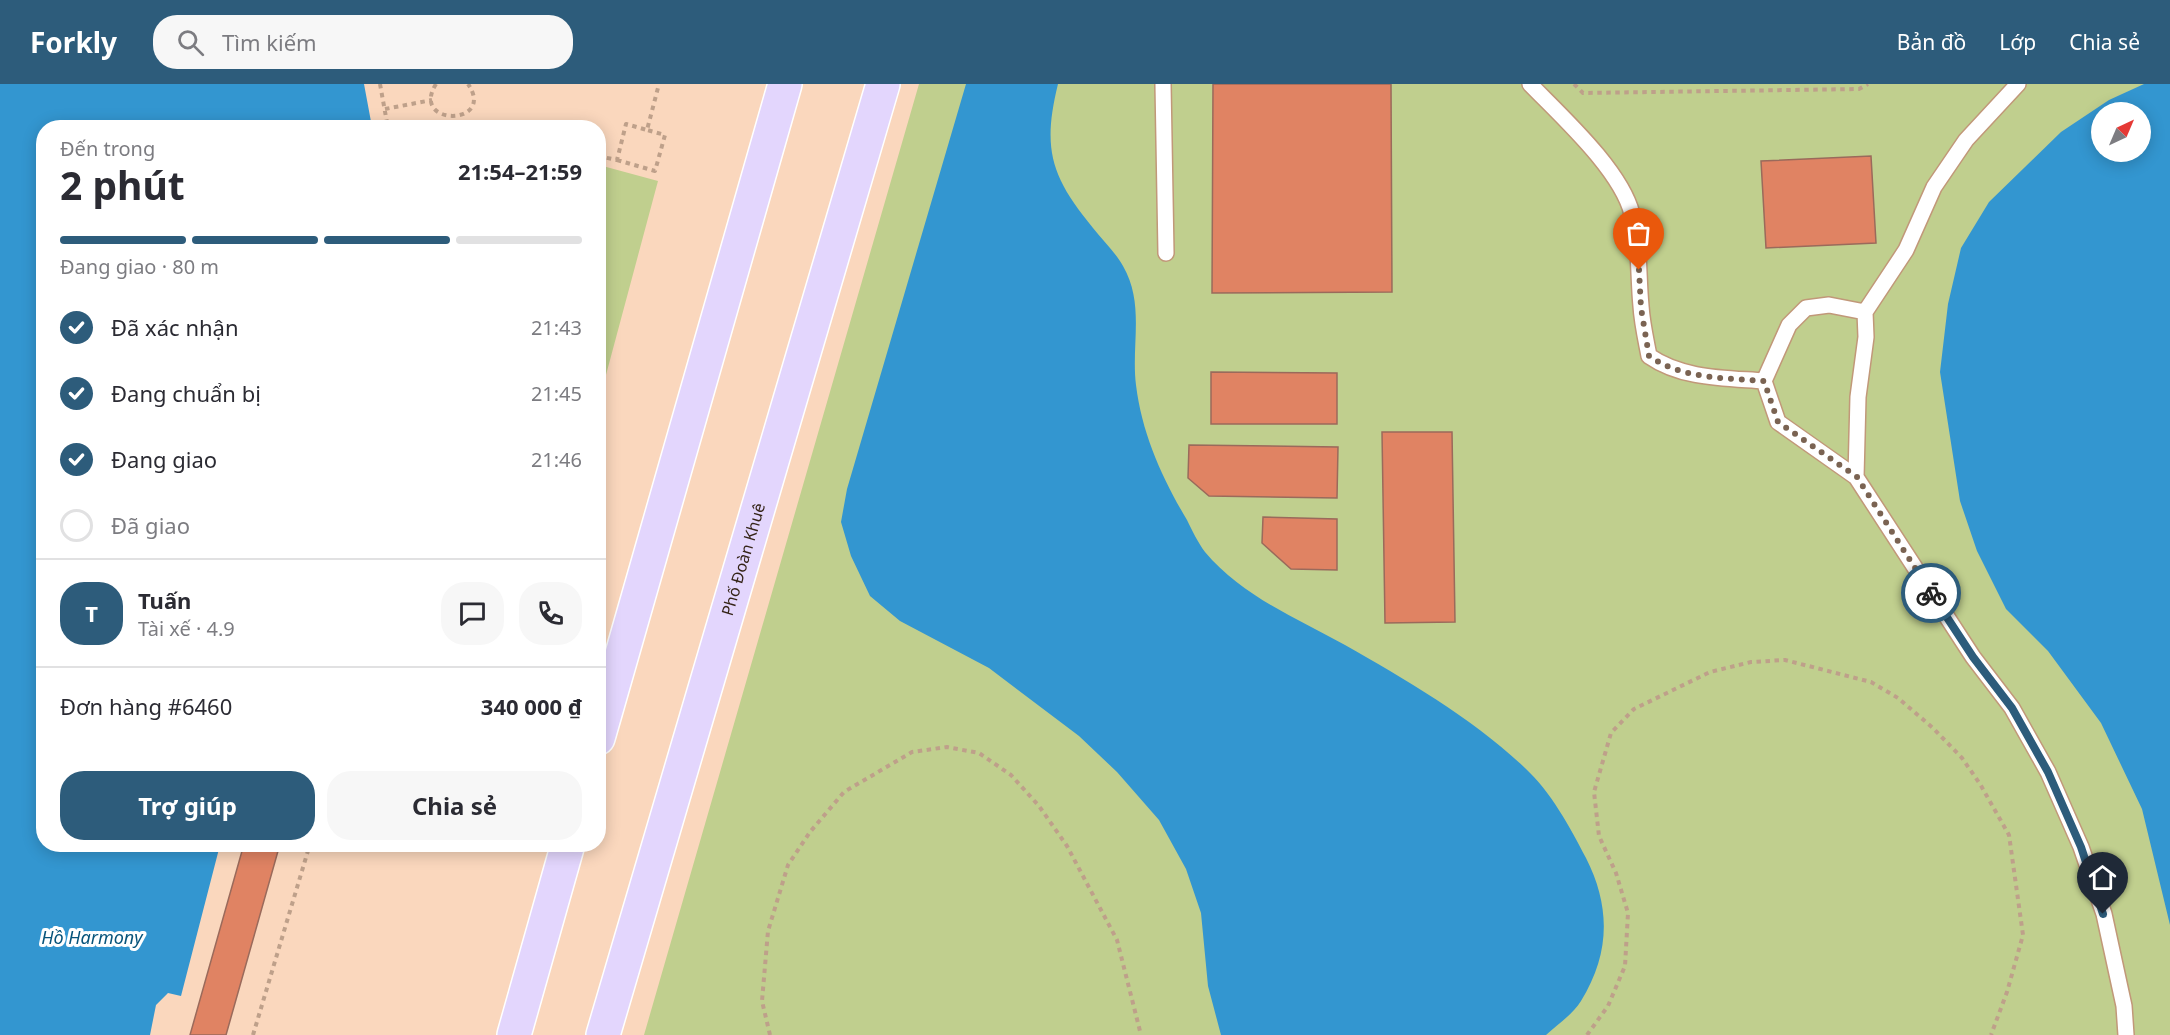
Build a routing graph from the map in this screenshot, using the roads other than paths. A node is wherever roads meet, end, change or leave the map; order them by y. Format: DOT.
graph roads {
  1 [pos="785,84"];
  2 [pos="883,84"];
  3 [pos="1163,84"];
  4 [pos="1530,84"];
  5 [pos="2018,84"];
  6 [pos="1166,253"];
  7 [pos="1865,312"];
  8 [pos="1764,381"];
  9 [pos="1857,477"];
  10 [pos="606,710"];
  11 [pos="566,852"];
  12 [pos="514,1035"];
  13 [pos="603,1035"];
  14 [pos="2126,1035"];
  1 -- 10 [label="main road"];
  2 -- 13 [label="main road, Phố Đoàn Khuê"];
  3 -- 6 [label="lane"];
  4 -- 8 [label="lane"];
  5 -- 7 [label="lane"];
  7 -- 8 [label="lane"];
  7 -- 9 [label="lane"];
  8 -- 9 [label="lane"];
  9 -- 14 [label="lane"];
  11 -- 12 [label="main road"];
}
